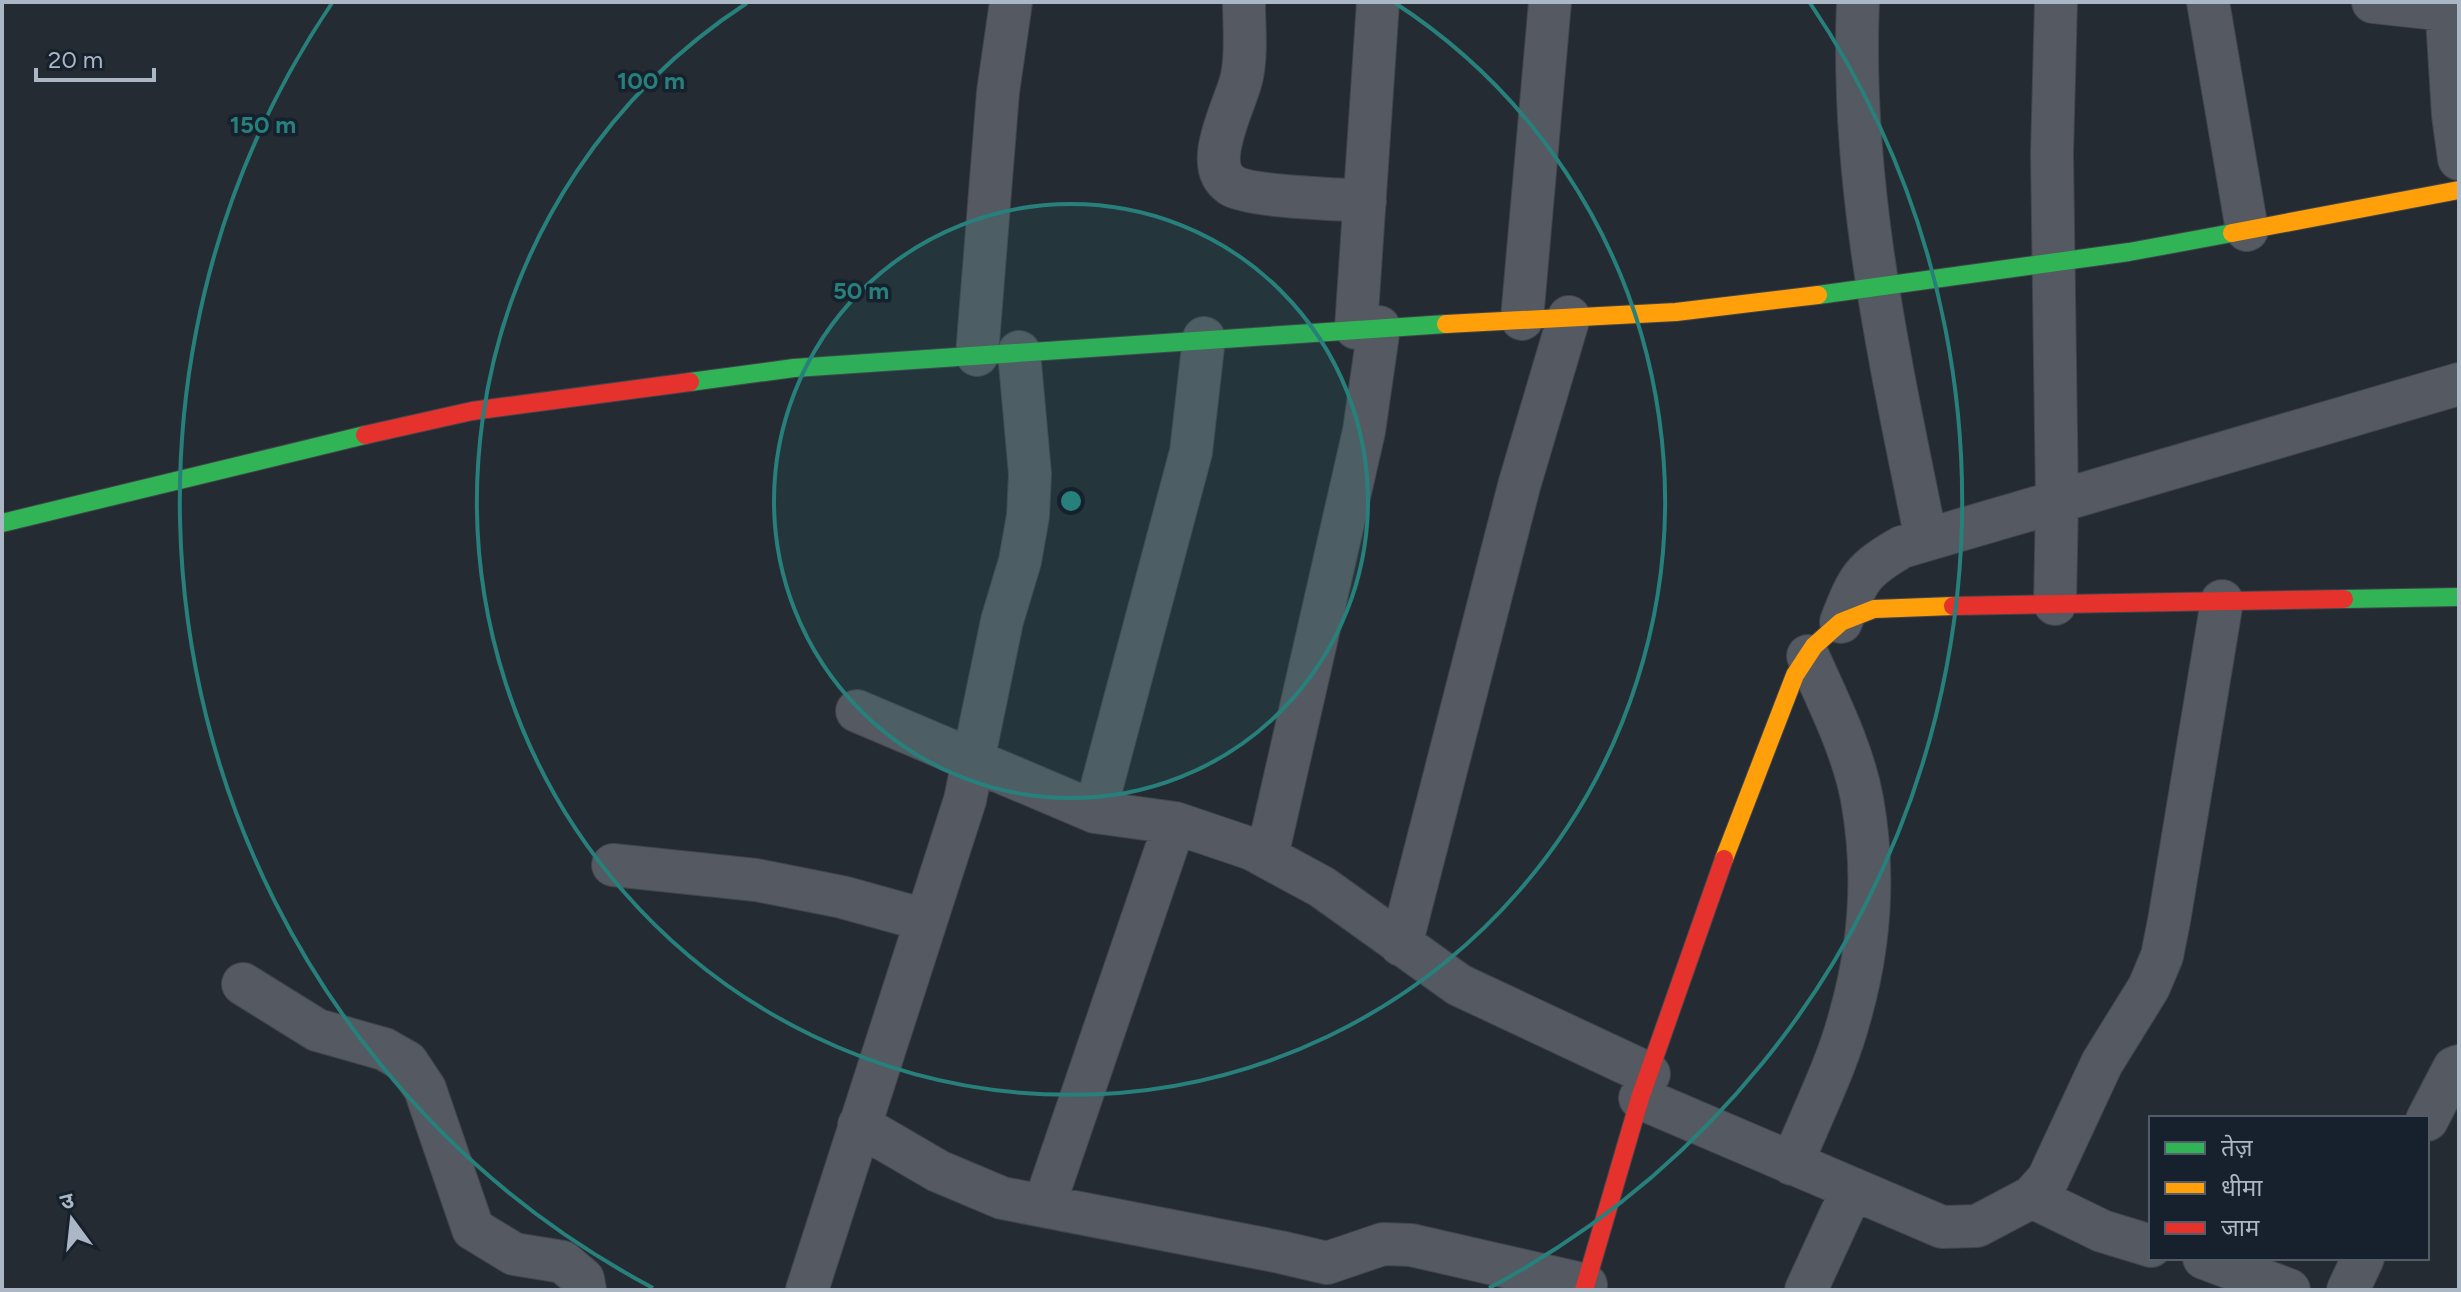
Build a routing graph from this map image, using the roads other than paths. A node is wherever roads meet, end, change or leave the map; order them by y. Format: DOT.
graph roads {
  1 [pos="1011,2"];
  2 [pos="1244,2"];
  3 [pos="1378,2"];
  4 [pos="1550,2"];
  5 [pos="1858,2"];
  6 [pos="2056,2"];
  7 [pos="2208,2"];
  8 [pos="2373,2"];
  9 [pos="2446,6"];
  10 [pos="2459,159"];
  11 [pos="2459,190"];
  12 [pos="1365,201"];
  13 [pos="2247,230"];
  14 [pos="2054,262"];
  15 [pos="1875,287"];
  16 [pos="1569,317"];
  17 [pos="1522,319"];
  18 [pos="1368,328"];
  19 [pos="1204,338"];
  20 [pos="1019,352"];
  21 [pos="977,355"];
  22 [pos="2459,384"];
  23 [pos="2057,501"];
  24 [pos="2,523"];
  25 [pos="1926,539"];
  26 [pos="2459,597"];
  27 [pos="2222,601"];
  28 [pos="2055,604"];
  29 [pos="1841,622"];
  30 [pos="1808,656"];
  31 [pos="857,711"];
  32 [pos="974,758"];
  33 [pos="1095,812"];
  34 [pos="1175,823"];
  35 [pos="1267,856"];
  36 [pos="613,865"];
  37 [pos="925,920"];
  38 [pos="1401,945"];
  39 [pos="243,984"];
  40 [pos="2459,1066"];
  41 [pos="1645,1086"];
  42 [pos="2429,1116"];
  43 [pos="859,1125"];
  44 [pos="1792,1164"];
  45 [pos="1852,1190"];
  46 [pos="2032,1197"];
  47 [pos="1044,1206"];
  48 [pos="2149,1245"];
  49 [pos="2204,1260"];
  50 [pos="2209,1260"];
  51 [pos="2362,1260"];
  52 [pos="1585,1287"];
  53 [pos="585,1290"];
  54 [pos="807,1290"];
  55 [pos="1806,1290"];
  56 [pos="2197,1290"];
  57 [pos="2289,1290"];
  58 [pos="2348,1290"];
  1 -- 21 [label="street"];
  2 -- 12 [label="street"];
  3 -- 12 [label="street"];
  4 -- 17 [label="street"];
  5 -- 15 [label="street"];
  6 -- 14 [label="street"];
  7 -- 13 [label="street"];
  8 -- 9 [label="street"];
  9 -- 10 [label="street"];
  11 -- 13 [label="street"];
  12 -- 18 [label="street"];
  13 -- 14 [label="street"];
  14 -- 15 [label="street"];
  14 -- 23 [label="street"];
  15 -- 16 [label="street"];
  15 -- 25 [label="street"];
  16 -- 17 [label="street"];
  16 -- 38 [label="street"];
  17 -- 18 [label="street"];
  18 -- 19 [label="street"];
  18 -- 35 [label="street"];
  19 -- 20 [label="street"];
  19 -- 33 [label="street"];
  20 -- 21 [label="street"];
  20 -- 32 [label="street"];
  21 -- 24 [label="street"];
  22 -- 23 [label="street"];
  23 -- 25 [label="street"];
  23 -- 28 [label="street"];
  25 -- 29 [label="street"];
  26 -- 27 [label="street"];
  27 -- 28 [label="street"];
  27 -- 46 [label="street"];
  28 -- 29 [label="street"];
  29 -- 30 [label="street"];
  30 -- 41 [label="street"];
  30 -- 44 [label="street"];
  31 -- 32 [label="street"];
  32 -- 33 [label="street"];
  32 -- 37 [label="street"];
  33 -- 34 [label="street"];
  34 -- 35 [label="street"];
  34 -- 47 [label="street"];
  35 -- 38 [label="street"];
  36 -- 37 [label="street"];
  37 -- 43 [label="street"];
  38 -- 41 [label="street"];
  39 -- 53 [label="street"];
  40 -- 42 [label="street"];
  41 -- 44 [label="street"];
  41 -- 52 [label="street"];
  43 -- 47 [label="street"];
  43 -- 54 [label="street"];
  44 -- 45 [label="street"];
  45 -- 46 [label="street"];
  45 -- 55 [label="street"];
  46 -- 48 [label="street"];
  47 -- 52 [label="street"];
  49 -- 56 [label="street"];
  50 -- 57 [label="street"];
  51 -- 58 [label="street"];
}
